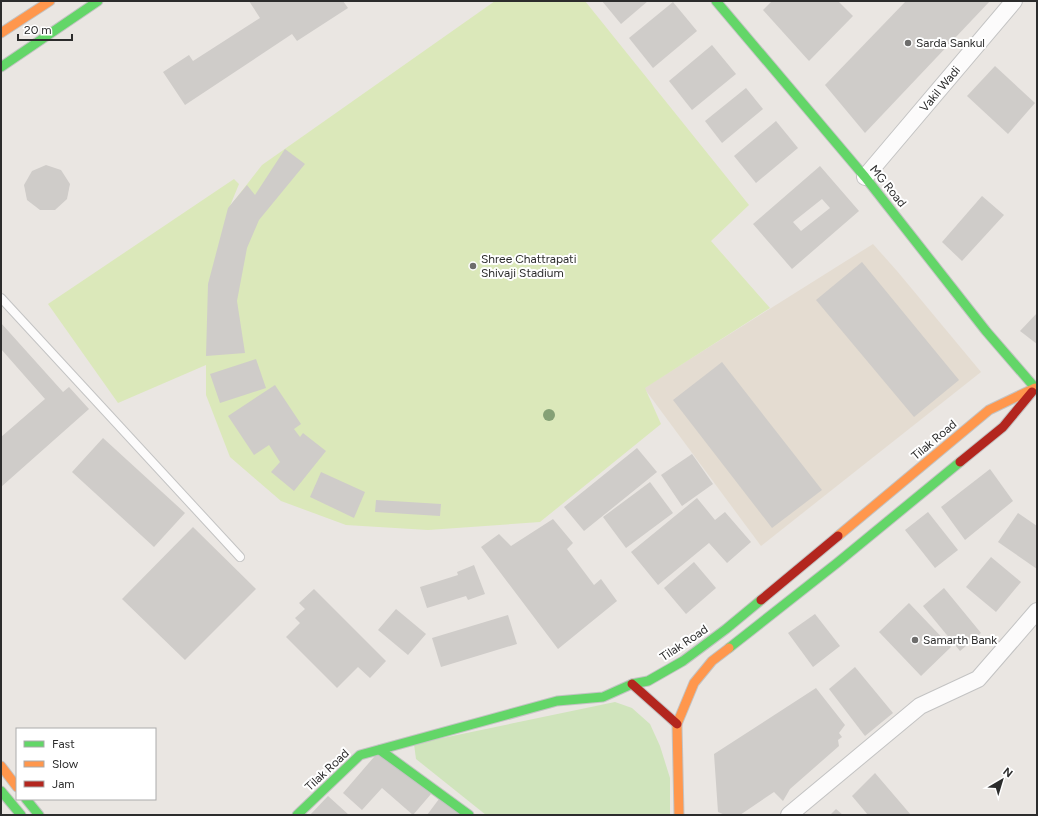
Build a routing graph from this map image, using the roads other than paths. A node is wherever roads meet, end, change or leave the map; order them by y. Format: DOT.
graph roads {
  1 [pos="50,1"];
  2 [pos="98,1"];
  3 [pos="716,1"];
  4 [pos="1014,1"];
  5 [pos="1,33"];
  6 [pos="1,67"];
  7 [pos="865,177"];
  8 [pos="1,298"];
  9 [pos="1036,388"];
  10 [pos="240,557"];
  11 [pos="1037,611"];
  12 [pos="632,684"];
  13 [pos="677,724"];
  14 [pos="380,750"];
  15 [pos="1,766"];
  16 [pos="16,786"];
  17 [pos="1,791"];
  18 [pos="27,800"];
  19 [pos="21,815"];
  20 [pos="39,815"];
  21 [pos="297,815"];
  22 [pos="469,815"];
  23 [pos="679,815"];
  24 [pos="789,815"];
  1 -- 5 [label="main road"];
  2 -- 6 [label="main road"];
  3 -- 7 [label="main road, MG Road"];
  4 -- 7 [label="street, Vakil Wadi"];
  7 -- 9 [label="main road, MG Road"];
  8 -- 10 [label="lane"];
  9 -- 12 [label="main road, Tilak Road"];
  9 -- 13 [label="main road"];
  11 -- 24 [label="street"];
  12 -- 13 [label="main road"];
  12 -- 14 [label="main road, Tilak Road"];
  13 -- 23 [label="main road"];
  14 -- 21 [label="main road, Tilak Road"];
  14 -- 22 [label="main road"];
  15 -- 16 [label="main road"];
  17 -- 19 [label="main road"];
  18 -- 20 [label="main road"];
}
